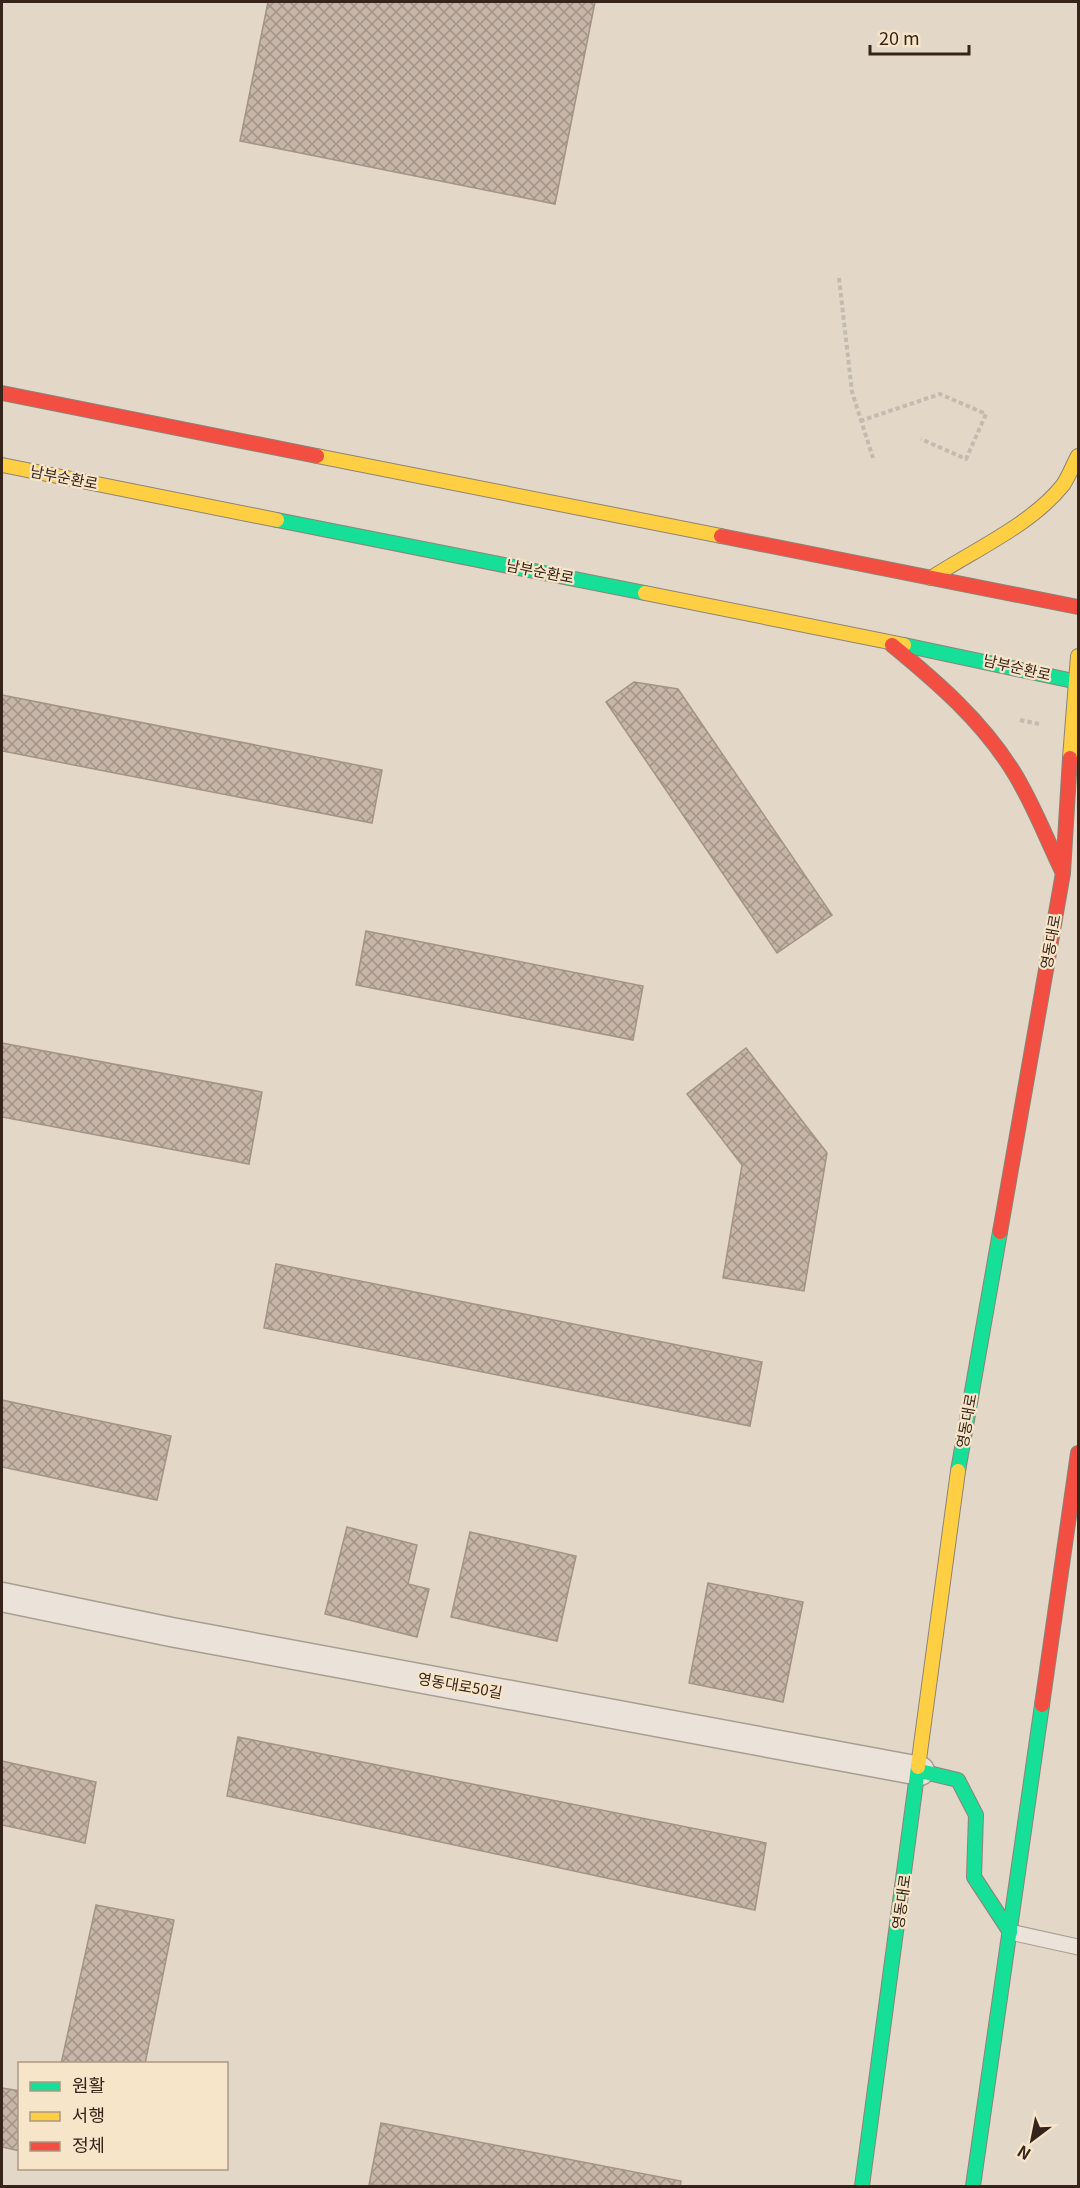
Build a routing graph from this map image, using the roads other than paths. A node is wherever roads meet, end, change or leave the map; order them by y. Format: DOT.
graph roads {
  1 [pos="2,393"];
  2 [pos="1078,456"];
  3 [pos="2,465"];
  4 [pos="931,578"];
  5 [pos="1078,607"];
  6 [pos="889,642"];
  7 [pos="1078,656"];
  8 [pos="1076,681"];
  9 [pos="1063,873"];
  10 [pos="1078,1453"];
  11 [pos="2,1597"];
  12 [pos="920,1771"];
  13 [pos="1010,1932"];
  14 [pos="1078,1947"];
  15 [pos="862,2187"];
  16 [pos="973,2187"];
  1 -- 4 [label="main road"];
  2 -- 4 [label="main road"];
  3 -- 6 [label="main road, 남부순환로"];
  4 -- 5 [label="main road"];
  6 -- 8 [label="main road, 남부순환로"];
  6 -- 9 [label="main road"];
  7 -- 8 [label="main road, 영동대로"];
  8 -- 9 [label="main road, 영동대로"];
  9 -- 12 [label="main road, 영동대로"];
  10 -- 13 [label="main road"];
  11 -- 12 [label="street, 영동대로50길"];
  12 -- 13 [label="main road"];
  12 -- 15 [label="main road, 영동대로"];
  13 -- 14 [label="lane"];
  13 -- 16 [label="main road"];
}
